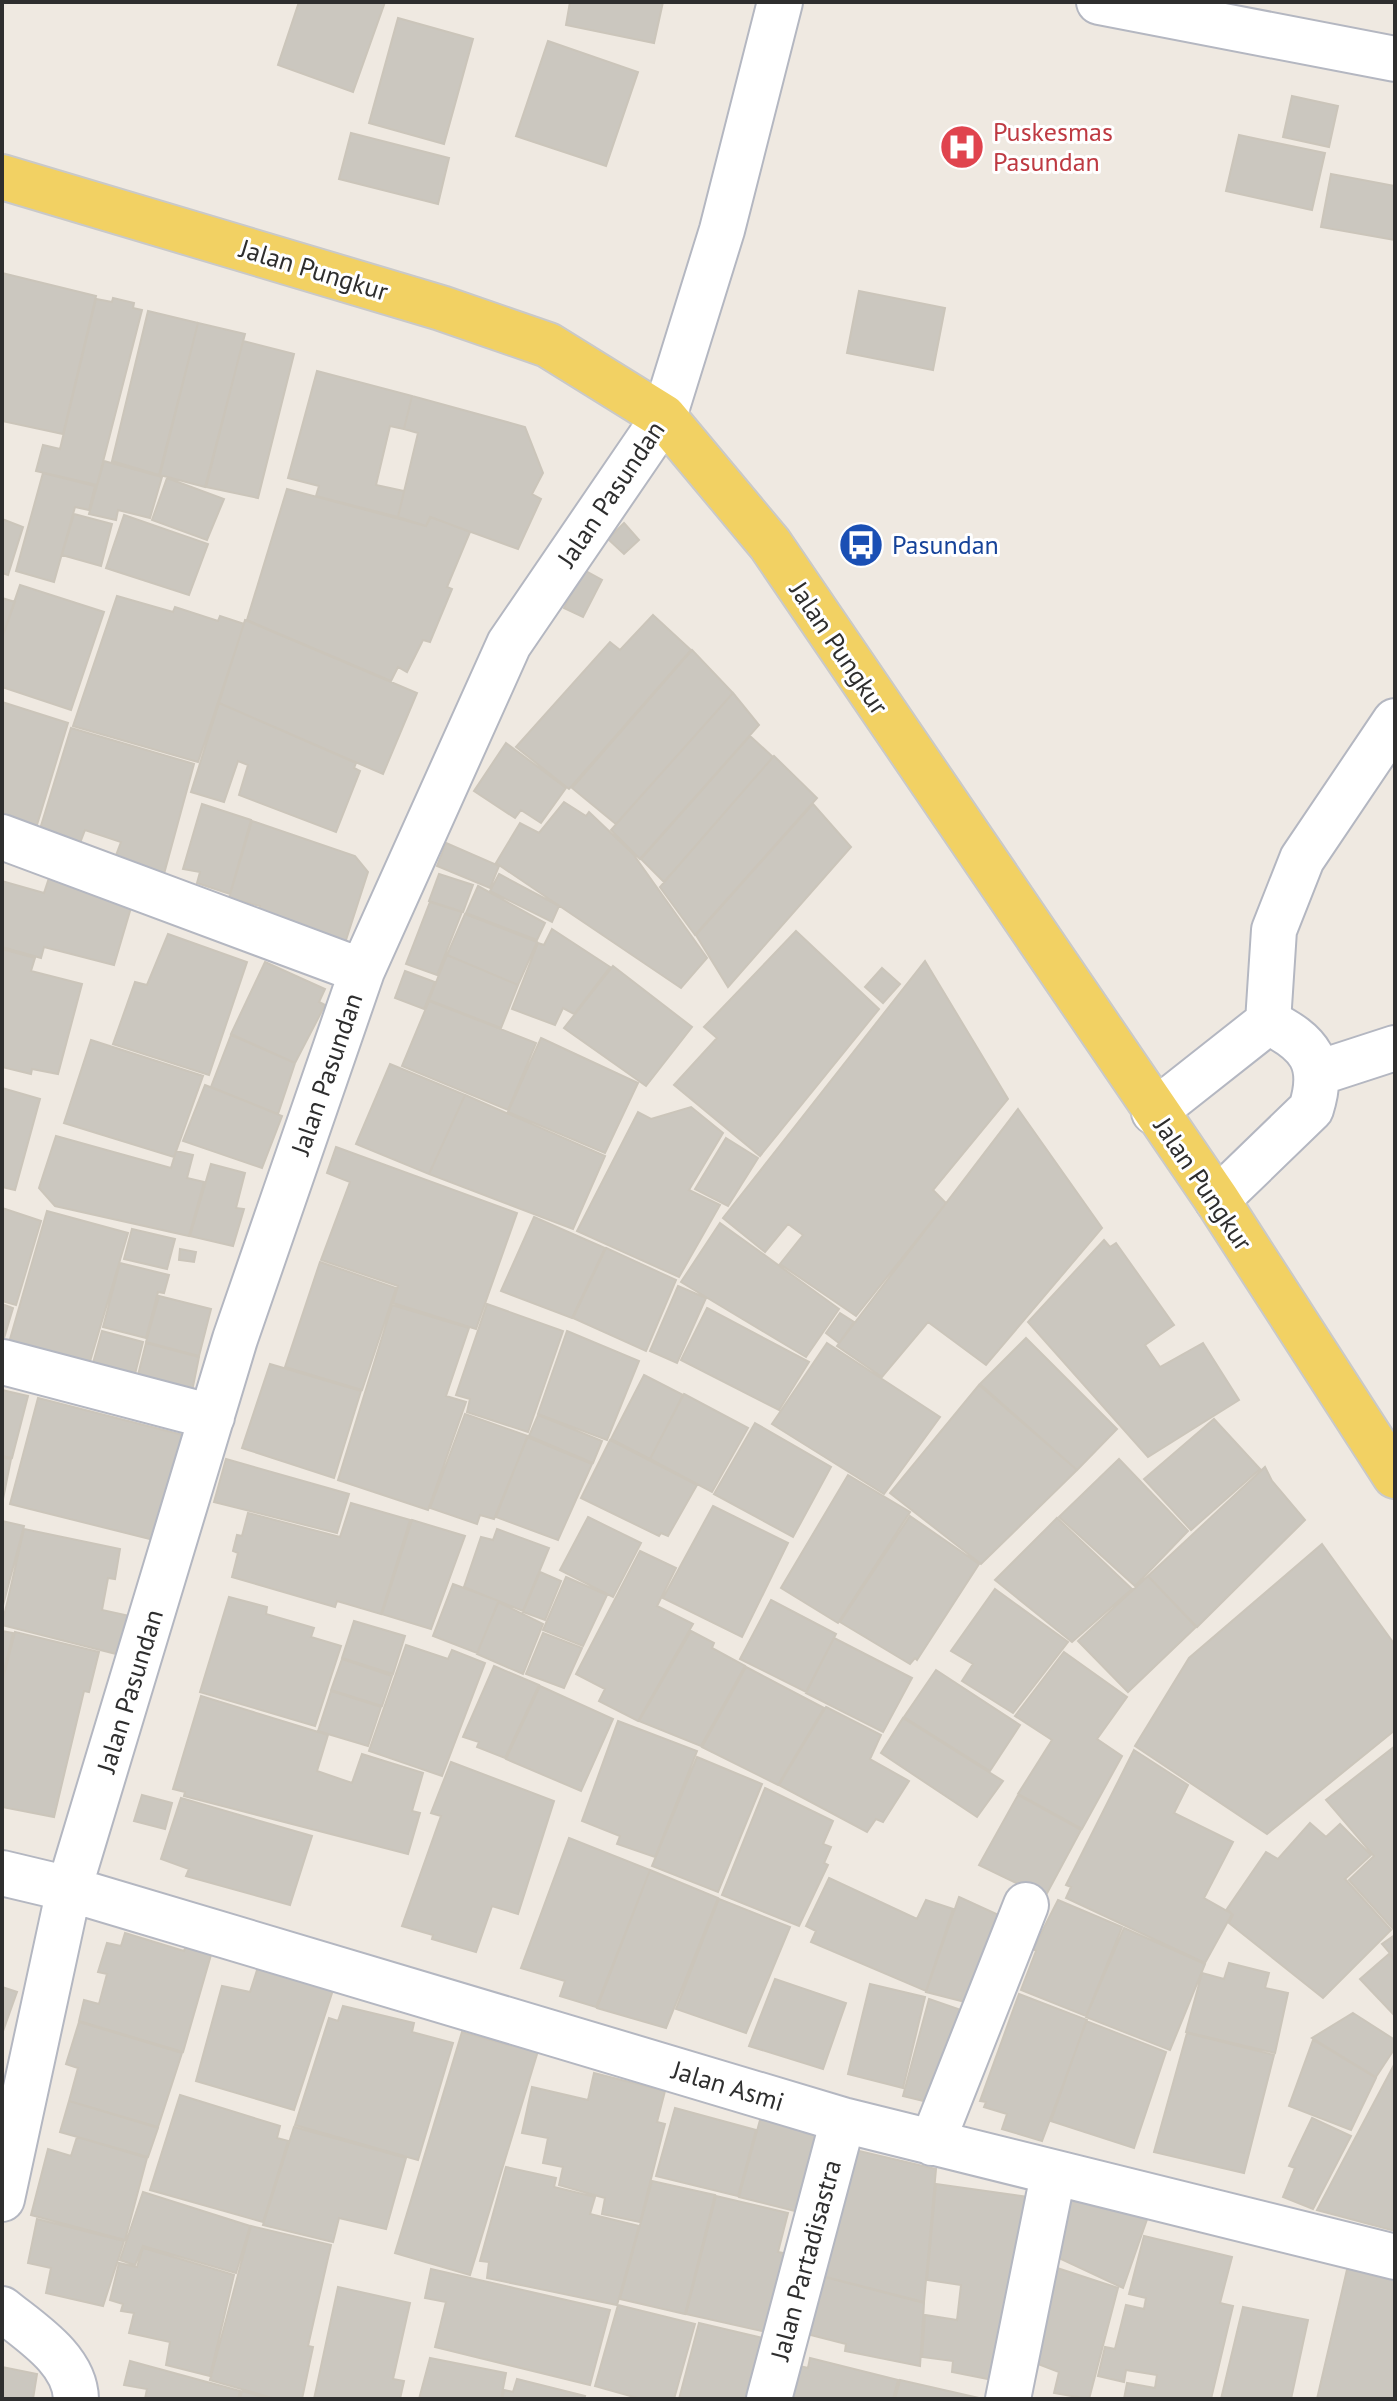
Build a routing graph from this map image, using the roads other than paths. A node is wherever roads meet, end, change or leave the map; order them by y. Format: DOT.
graph roads {
  1 [pos="780,2"];
  2 [pos="1099,2"];
  3 [pos="1160,9"];
  4 [pos="1395,59"];
  5 [pos="2,177"];
  6 [pos="664,417"];
  7 [pos="1395,721"];
  8 [pos="2,837"];
  9 [pos="362,971"];
  10 [pos="1268,1022"];
  11 [pos="1395,1048"];
  12 [pos="1318,1073"];
  13 [pos="1154,1112"];
  14 [pos="1217,1200"];
  15 [pos="3,1362"];
  16 [pos="212,1417"];
  17 [pos="1395,1476"];
  18 [pos="2,1873"];
  19 [pos="69,1889"];
  20 [pos="1026,1905"];
  21 [pos="843,2120"];
  22 [pos="932,2143"];
  23 [pos="1053,2175"];
  24 [pos="2,2199"];
  25 [pos="1395,2257"];
  26 [pos="2,2309"];
  27 [pos="76,2399"];
  28 [pos="769,2399"];
  29 [pos="1008,2399"];
  1 -- 6 [label="street, Jalan Pasundan"];
  2 -- 3 [label="street"];
  3 -- 4 [label="street"];
  5 -- 6 [label="main road, Jalan Pungkur"];
  6 -- 9 [label="street, Jalan Pasundan"];
  6 -- 13 [label="main road, Jalan Pungkur"];
  7 -- 10 [label="street"];
  8 -- 9 [label="street"];
  9 -- 16 [label="street, Jalan Pasundan"];
  10 -- 12 [label="street"];
  10 -- 13 [label="street"];
  11 -- 12 [label="street"];
  12 -- 14 [label="street"];
  13 -- 14 [label="main road, Jalan Pungkur"];
  14 -- 17 [label="main road, Jalan Pungkur"];
  15 -- 16 [label="street"];
  16 -- 19 [label="street, Jalan Pasundan"];
  18 -- 19 [label="street, Jalan Asmi"];
  19 -- 21 [label="street, Jalan Asmi"];
  19 -- 24 [label="street, Jalan Pasundan"];
  20 -- 22 [label="street"];
  21 -- 22 [label="street, Jalan Asmi"];
  21 -- 28 [label="street, Jalan Partadisastra"];
  22 -- 23 [label="street, Jalan Asmi"];
  23 -- 25 [label="street, Jalan Asmi"];
  23 -- 29 [label="street"];
  26 -- 27 [label="street"];
}
